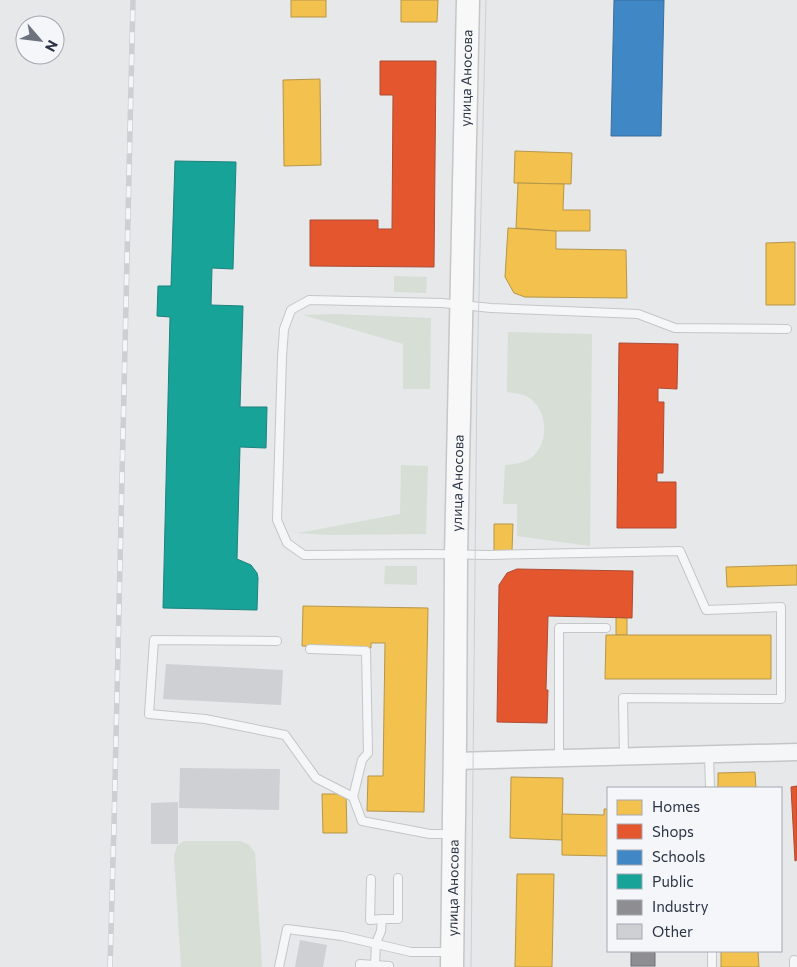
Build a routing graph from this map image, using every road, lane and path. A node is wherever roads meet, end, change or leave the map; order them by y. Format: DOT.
graph roads {
  1 [pos="468,0"];
  2 [pos="460,305"];
  3 [pos="787,328"];
  4 [pos="456,555"];
  5 [pos="606,628"];
  6 [pos="277,641"];
  7 [pos="310,649"];
  8 [pos="797,752"];
  9 [pos="709,754"];
  10 [pos="624,756"];
  11 [pos="559,758"];
  12 [pos="455,761"];
  13 [pos="710,787"];
  14 [pos="353,797"];
  15 [pos="454,834"];
  16 [pos="398,878"];
  17 [pos="371,879"];
  18 [pos="382,920"];
  19 [pos="376,943"];
  20 [pos="712,952"];
  21 [pos="452,960"];
  22 [pos="376,965"];
  23 [pos="278,967"];
  24 [pos="360,967"];
  25 [pos="389,967"];
  26 [pos="712,967"];
  1 -- 2 [label="main road, улица Аносова"];
  2 -- 3 [label="lane"];
  2 -- 4 [label="main road, улица Аносова"];
  2 -- 4 [label="lane"];
  4 -- 10 [label="lane"];
  4 -- 12 [label="main road, улица Аносова"];
  5 -- 11 [label="lane"];
  6 -- 14 [label="lane"];
  7 -- 14 [label="lane"];
  8 -- 9 [label="street"];
  9 -- 10 [label="street"];
  9 -- 13 [label="lane"];
  10 -- 11 [label="street"];
  11 -- 12 [label="street"];
  12 -- 15 [label="main road, улица Аносова"];
  14 -- 15 [label="lane"];
  15 -- 21 [label="main road, улица Аносова"];
  16 -- 18 [label="lane"];
  17 -- 18 [label="lane"];
  18 -- 19 [label="lane"];
  19 -- 21 [label="lane"];
  19 -- 22 [label="lane"];
  19 -- 23 [label="lane"];
  20 -- 26 [label="lane"];
  22 -- 24 [label="lane"];
  22 -- 25 [label="lane"];
}
